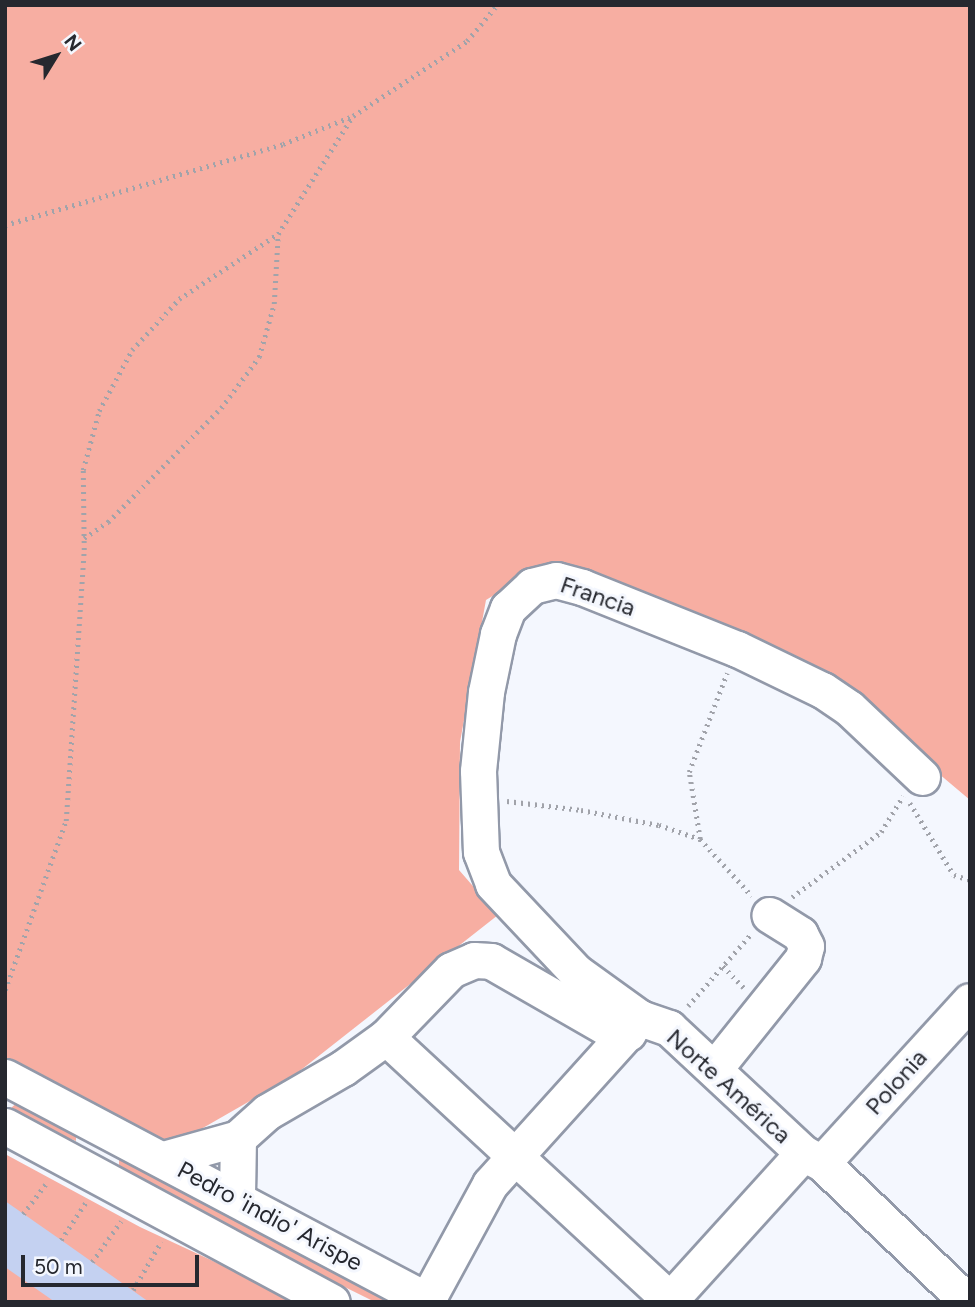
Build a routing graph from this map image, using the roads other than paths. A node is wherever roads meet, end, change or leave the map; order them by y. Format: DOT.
graph roads {
  1 [pos="913,786"];
  2 [pos="488,876"];
  3 [pos="769,915"];
  4 [pos="970,1001"];
  5 [pos="646,1026"];
  6 [pos="386,1037"];
  7 [pos="715,1068"];
  8 [pos="10,1090"];
  9 [pos="5,1126"];
  10 [pos="110,1129"];
  11 [pos="238,1138"];
  12 [pos="513,1156"];
  13 [pos="813,1158"];
  14 [pos="163,1159"];
  15 [pos="86,1169"];
  16 [pos="237,1198"];
  17 [pos="429,1301"];
  18 [pos="669,1301"];
  19 [pos="332,1302"];
  20 [pos="968,1302"];
  1 -- 2 [label="street, Francia"];
  2 -- 5 [label="street, Norte América"];
  3 -- 7 [label="street"];
  4 -- 13 [label="street, Polonia"];
  5 -- 6 [label="street"];
  5 -- 7 [label="street, Norte América"];
  5 -- 12 [label="street"];
  6 -- 11 [label="street"];
  6 -- 12 [label="street"];
  7 -- 13 [label="street, Norte América"];
  8 -- 10 [label="street, Pedro 'indio' Arispe"];
  9 -- 15 [label="street, Pedro 'indio' Arispe"];
  10 -- 14 [label="street, Pedro 'indio' Arispe"];
  10 -- 15 [label="street"];
  11 -- 14 [label="street"];
  11 -- 16 [label="street"];
  12 -- 17 [label="street"];
  12 -- 18 [label="street"];
  13 -- 18 [label="street, Polonia"];
  13 -- 20 [label="street, Norte América"];
  14 -- 16 [label="street, Pedro 'indio' Arispe"];
  15 -- 19 [label="street, Pedro 'indio' Arispe"];
  16 -- 17 [label="street, Pedro 'indio' Arispe"];
}
